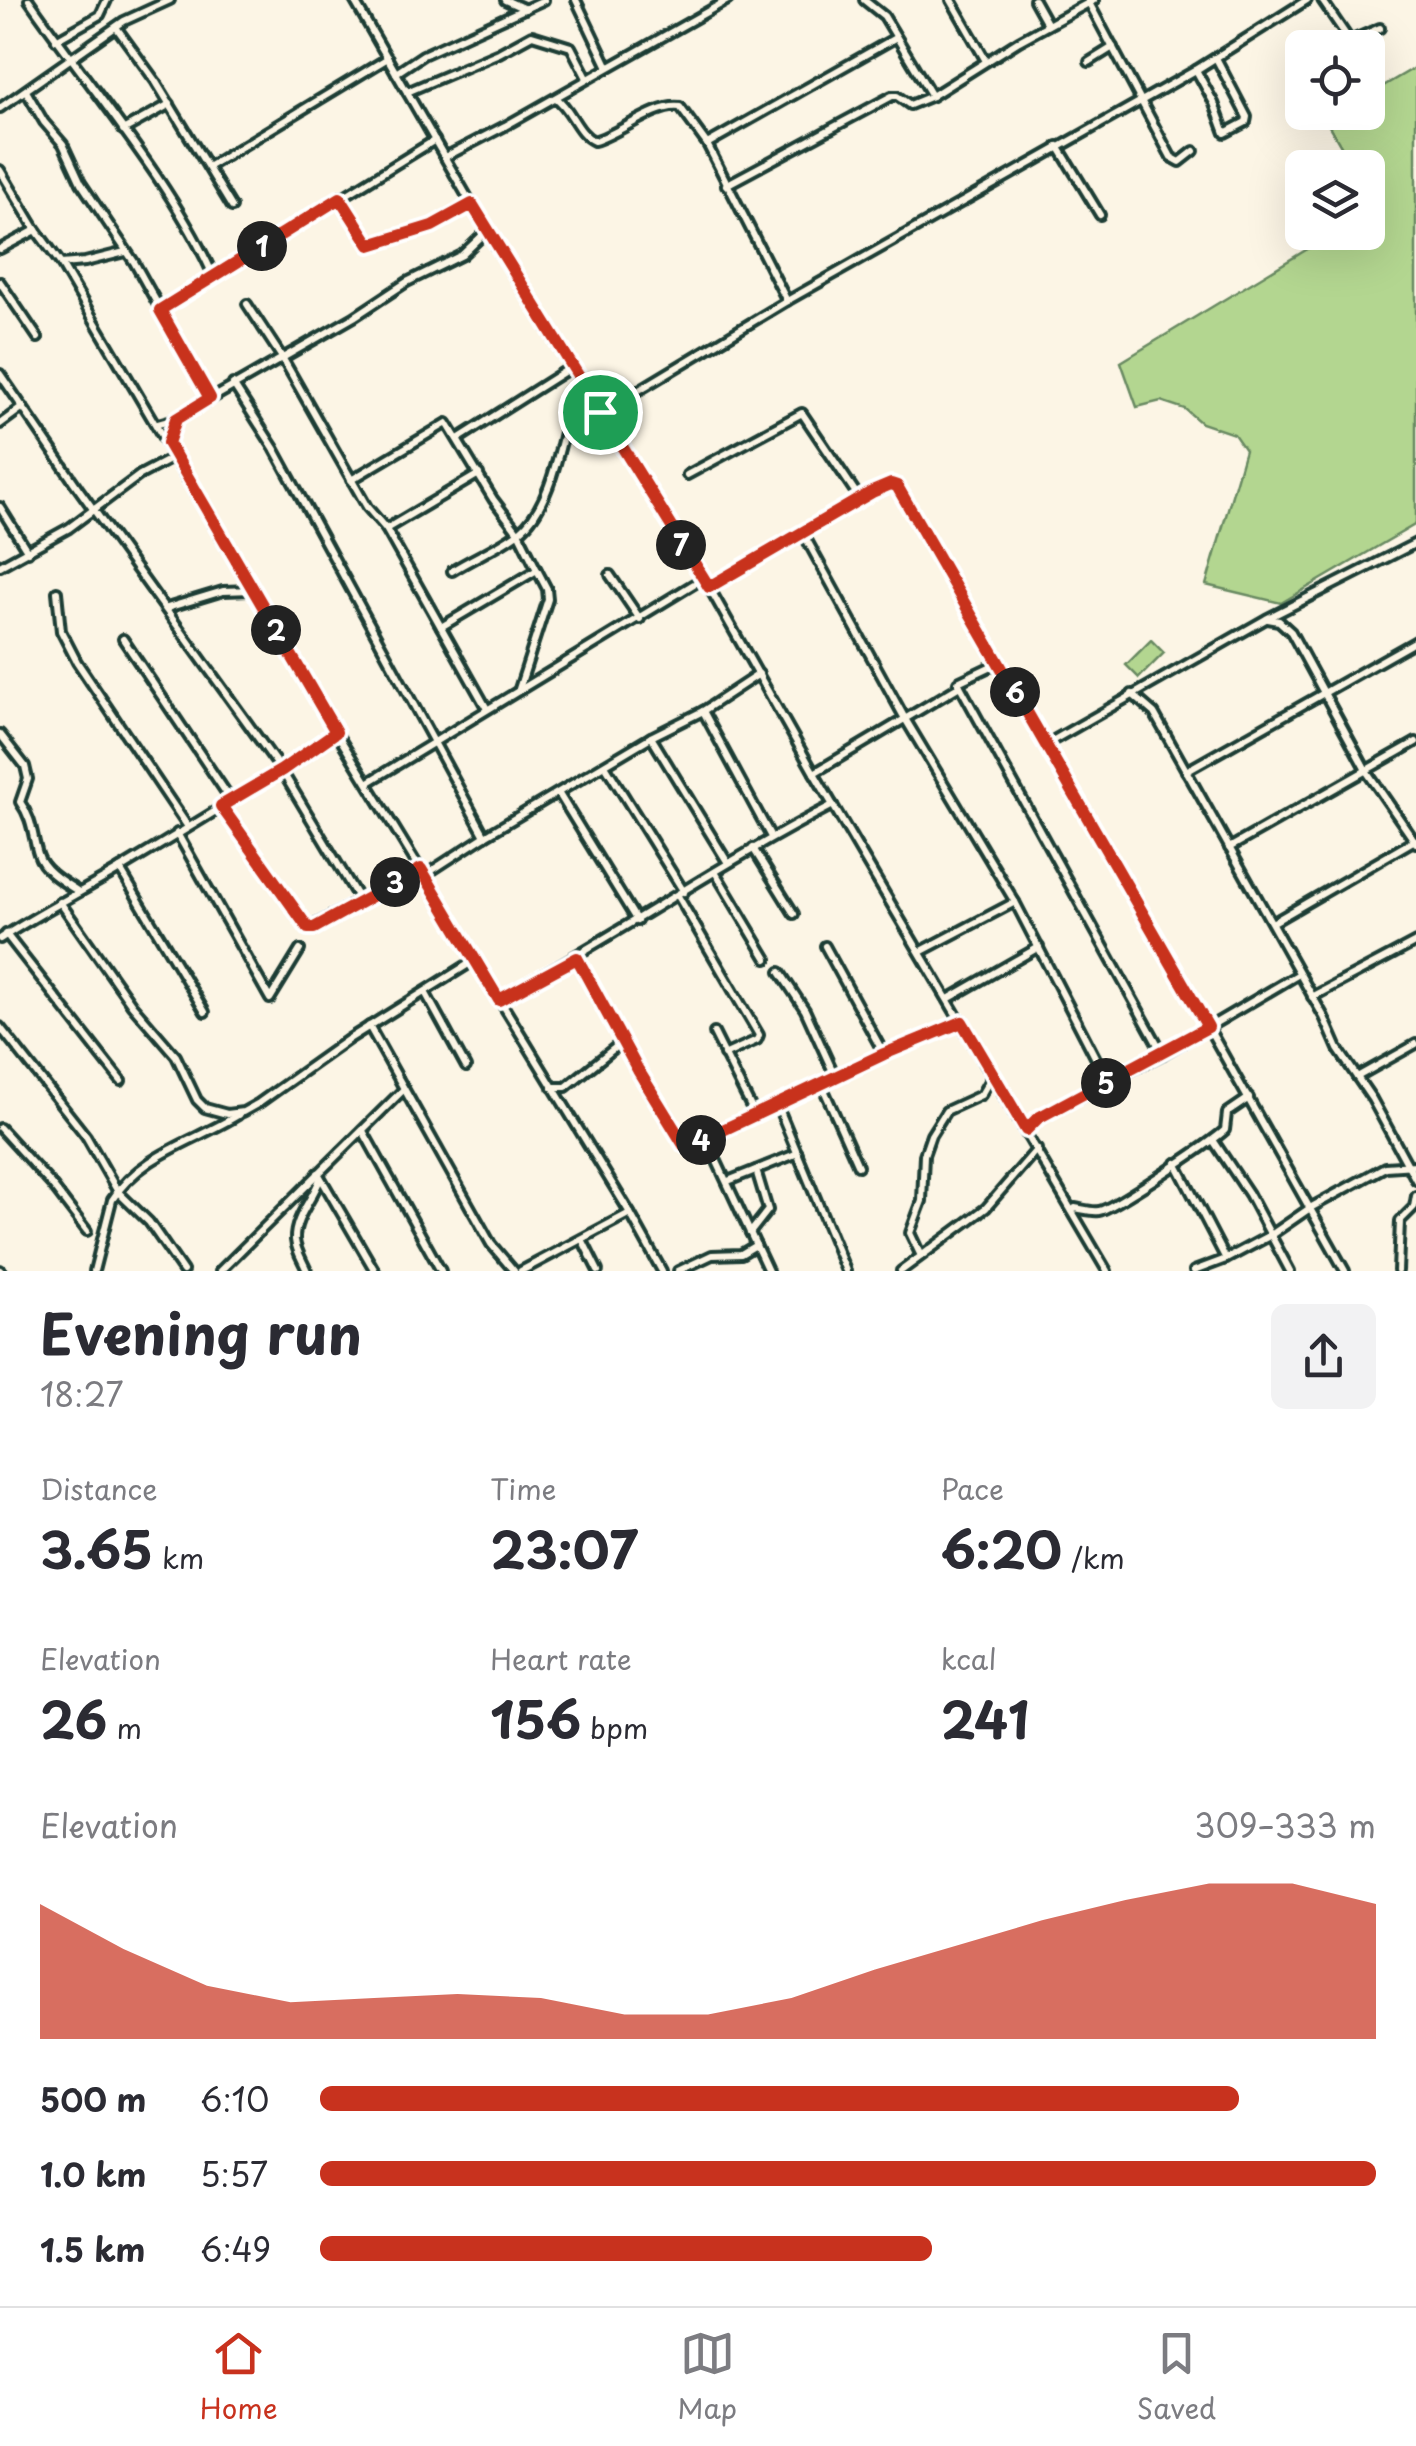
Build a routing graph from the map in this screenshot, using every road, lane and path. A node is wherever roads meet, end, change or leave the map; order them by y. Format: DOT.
graph roads {
  1 [pos="29,0"];
  2 [pos="106,0"];
  3 [pos="170,0"];
  4 [pos="355,0"];
  5 [pos="505,0"];
  6 [pos="544,0"];
  7 [pos="576,0"];
  8 [pos="728,0"];
  9 [pos="864,0"];
  10 [pos="951,0"];
  11 [pos="1034,0"];
  12 [pos="1307,0"];
  13 [pos="1322,0"];
  14 [pos="1090,1"];
  15 [pos="528,5"];
  16 [pos="1048,25"];
  17 [pos="116,27"];
  18 [pos="1380,28"];
  19 [pos="895,38"];
  20 [pos="56,40"];
  21 [pos="1113,47"];
  22 [pos="388,58"];
  23 [pos="1216,58"];
  24 [pos="69,60"];
  25 [pos="986,62"];
  26 [pos="1089,62"];
  27 [pos="608,67"];
  28 [pos="1196,70"];
  29 [pos="396,73"];
  30 [pos="587,78"];
  31 [pos="26,91"];
  32 [pos="408,92"];
  33 [pos="932,96"];
  34 [pos="556,98"];
  35 [pos="1142,100"];
  36 [pos="170,104"];
  37 [pos="0,108"];
  38 [pos="123,130"];
  39 [pos="435,140"];
  40 [pos="707,144"];
  41 [pos="1058,146"];
  42 [pos="1194,151"];
  43 [pos="445,157"];
  44 [pos="208,167"];
  45 [pos="0,170"];
  46 [pos="726,185"];
  47 [pos="11,188"];
  48 [pos="0,195"];
  49 [pos="340,198"];
  50 [pos="472,204"];
  51 [pos="232,207"];
  52 [pos="1100,215"];
  53 [pos="36,230"];
  54 [pos="487,231"];
  55 [pos="0,249"];
  56 [pos="125,252"];
  57 [pos="61,264"];
  58 [pos="214,277"];
  59 [pos="0,282"];
  60 [pos="788,301"];
  61 [pos="248,304"];
  62 [pos="160,310"];
  63 [pos="38,338"];
  64 [pos="283,359"];
  65 [pos="572,366"];
  66 [pos="0,374"];
  67 [pos="580,378"];
  68 [pos="233,384"];
  69 [pos="210,398"];
  70 [pos="23,407"];
  71 [pos="600,412"];
  72 [pos="176,419"];
  73 [pos="0,424"];
  74 [pos="158,424"];
  75 [pos="458,439"];
  76 [pos="168,443"];
  77 [pos="176,456"];
  78 [pos="478,474"];
  79 [pos="687,474"];
  80 [pos="351,480"];
  81 [pos="860,499"];
  82 [pos="0,508"];
  83 [pos="96,510"];
  84 [pos="386,530"];
  85 [pos="518,532"];
  86 [pos="803,533"];
  87 [pos="1416,543"];
  88 [pos="28,552"];
  89 [pos="0,566"];
  90 [pos="537,570"];
  91 [pos="452,571"];
  92 [pos="610,574"];
  93 [pos="702,579"];
  94 [pos="709,587"];
  95 [pos="253,590"];
  96 [pos="57,592"];
  97 [pos="167,608"];
  98 [pos="640,618"];
  99 [pos="1266,619"];
  100 [pos="441,626"];
  101 [pos="123,639"];
  102 [pos="1416,641"];
  103 [pos="998,663"];
  104 [pos="759,674"];
  105 [pos="960,686"];
  106 [pos="519,690"];
  107 [pos="1324,691"];
  108 [pos="1132,694"];
  109 [pos="487,709"];
  110 [pos="703,711"];
  111 [pos="904,717"];
  112 [pos="336,732"];
  113 [pos="0,734"];
  114 [pos="651,737"];
  115 [pos="1416,742"];
  116 [pos="434,744"];
  117 [pos="1045,745"];
  118 [pos="606,765"];
  119 [pos="282,770"];
  120 [pos="1186,771"];
  121 [pos="1368,772"];
  122 [pos="814,773"];
  123 [pos="369,782"];
  124 [pos="559,794"];
  125 [pos="231,800"];
  126 [pos="833,805"];
  127 [pos="221,806"];
  128 [pos="188,828"];
  129 [pos="177,834"];
  130 [pos="485,836"];
  131 [pos="771,837"];
  132 [pos="1415,841"];
  133 [pos="752,848"];
  134 [pos="1230,848"];
  135 [pos="728,863"];
  136 [pos="120,870"];
  137 [pos="423,872"];
  138 [pos="715,872"];
  139 [pos="79,892"];
  140 [pos="681,894"];
  141 [pos="360,901"];
  142 [pos="60,902"];
  143 [pos="1015,902"];
  144 [pos="794,914"];
  145 [pos="637,921"];
  146 [pos="1272,922"];
  147 [pos="3,936"];
  148 [pos="1416,942"];
  149 [pos="825,946"];
  150 [pos="1039,947"];
  151 [pos="300,950"];
  152 [pos="920,952"];
  153 [pos="577,958"];
  154 [pos="767,959"];
  155 [pos="475,960"];
  156 [pos="780,972"];
  157 [pos="1299,974"];
  158 [pos="425,992"];
  159 [pos="1312,997"];
  160 [pos="948,999"];
  161 [pos="499,1000"];
  162 [pos="204,1012"];
  163 [pos="962,1022"];
  164 [pos="370,1026"];
  165 [pos="0,1027"];
  166 [pos="1208,1027"];
  167 [pos="714,1033"];
  168 [pos="622,1042"];
  169 [pos="1416,1044"];
  170 [pos="884,1054"];
  171 [pos="1163,1054"];
  172 [pos="724,1055"];
  173 [pos="466,1067"];
  174 [pos="992,1074"];
  175 [pos="835,1076"];
  176 [pos="1357,1077"];
  177 [pos="121,1081"];
  178 [pos="1108,1082"];
  179 [pos="822,1083"];
  180 [pos="552,1087"];
  181 [pos="404,1089"];
  182 [pos="1248,1098"];
  183 [pos="777,1104"];
  184 [pos="243,1112"];
  185 [pos="755,1115"];
  186 [pos="0,1128"];
  187 [pos="1026,1130"];
  188 [pos="362,1131"];
  189 [pos="706,1138"];
  190 [pos="1213,1140"];
  191 [pos="1037,1149"];
  192 [pos="798,1154"];
  193 [pos="1176,1163"];
  194 [pos="1412,1165"];
  195 [pos="858,1166"];
  196 [pos="756,1170"];
  197 [pos="320,1175"];
  198 [pos="1416,1180"];
  199 [pos="728,1181"];
  200 [pos="118,1192"];
  201 [pos="1416,1196"];
  202 [pos="1310,1208"];
  203 [pos="1072,1211"];
  204 [pos="630,1213"];
  205 [pos="87,1231"];
  206 [pos="750,1233"];
  207 [pos="1272,1235"];
  208 [pos="582,1239"];
  209 [pos="756,1245"];
  210 [pos="920,1254"];
  211 [pos="1226,1259"];
  212 [pos="513,1270"];
  213 [pos="94,1271"];
  214 [pos="183,1271"];
  215 [pos="220,1271"];
  216 [pos="307,1271"];
  217 [pos="374,1271"];
  218 [pos="441,1271"];
  219 [pos="598,1271"];
  220 [pos="662,1271"];
  221 [pos="678,1271"];
  222 [pos="768,1271"];
  223 [pos="846,1271"];
  224 [pos="901,1271"];
  225 [pos="1107,1271"];
  226 [pos="1194,1271"];
  227 [pos="1290,1271"];
  228 [pos="1345,1271"];
  229 [pos="1398,1271"];
  1 -- 20 [label="street"];
  2 -- 20 [label="street"];
  3 -- 17 [label="street"];
  4 -- 22 [label="street"];
  5 -- 15 [label="street"];
  6 -- 15 [label="street"];
  7 -- 27 [label="street"];
  8 -- 27 [label="street"];
  9 -- 19 [label="street"];
  10 -- 25 [label="street"];
  11 -- 16 [label="street"];
  12 -- 23 [label="street"];
  13 -- 18 [label="street"];
  14 -- 16 [label="street"];
  14 -- 21 [label="street"];
  15 -- 29 [label="street"];
  16 -- 25 [label="street"];
  17 -- 24 [label="street"];
  17 -- 36 [label="street"];
  19 -- 33 [label="street"];
  19 -- 40 [label="street"];
  20 -- 24 [label="street"];
  21 -- 26 [label="street"];
  21 -- 35 [label="street"];
  22 -- 29 [label="street"];
  22 -- 44 [label="street"];
  23 -- 28 [label="street"];
  23 -- 28 [label="street"];
  24 -- 31 [label="street"];
  24 -- 38 [label="street"];
  25 -- 33 [label="street"];
  27 -- 30 [label="street"];
  28 -- 35 [label="street"];
  29 -- 32 [label="street"];
  30 -- 32 [label="street"];
  30 -- 34 [label="street"];
  31 -- 37 [label="street"];
  31 -- 56 [label="street"];
  32 -- 39 [label="street"];
  33 -- 46 [label="street"];
  34 -- 40 [label="street"];
  34 -- 43 [label="street"];
  35 -- 41 [label="street"];
  35 -- 42 [label="street"];
  36 -- 38 [label="street"];
  36 -- 44 [label="street"];
  38 -- 58 [label="street"];
  39 -- 43 [label="street"];
  39 -- 49 [label="street"];
  40 -- 46 [label="street"];
  41 -- 52 [label="street"];
  41 -- 60 [label="street"];
  43 -- 50 [label="street"];
  44 -- 51 [label="street"];
  45 -- 47 [label="street"];
  46 -- 60 [label="street"];
  47 -- 48 [label="street"];
  47 -- 53 [label="street"];
  49 -- 50 [label="street"];
  49 -- 58 [label="street"];
  50 -- 54 [label="street"];
  53 -- 55 [label="street"];
  53 -- 57 [label="street"];
  54 -- 64 [label="street"];
  54 -- 65 [label="street"];
  56 -- 57 [label="street"];
  56 -- 62 [label="street"];
  57 -- 74 [label="street"];
  58 -- 62 [label="street"];
  59 -- 63 [label="street"];
  60 -- 71 [label="street"];
  61 -- 64 [label="street"];
  62 -- 69 [label="street"];
  64 -- 68 [label="street"];
  64 -- 80 [label="street"];
  65 -- 67 [label="street"];
  65 -- 75 [label="street"];
  66 -- 70 [label="street"];
  67 -- 71 [label="street"];
  67 -- 85 [label="street"];
  68 -- 69 [label="street"];
  68 -- 116 [label="street"];
  69 -- 72 [label="street"];
  70 -- 73 [label="street"];
  70 -- 83 [label="street"];
  71 -- 93 [label="street"];
  72 -- 74 [label="street"];
  72 -- 76 [label="street"];
  74 -- 76 [label="street"];
  75 -- 78 [label="street"];
  75 -- 80 [label="street"];
  76 -- 77 [label="street"];
  77 -- 83 [label="street"];
  77 -- 95 [label="street"];
  78 -- 84 [label="street"];
  78 -- 85 [label="street"];
  79 -- 81 [label="street"];
  80 -- 84 [label="street"];
  81 -- 86 [label="street"];
  81 -- 103 [label="street"];
  82 -- 88 [label="street"];
  83 -- 88 [label="street"];
  83 -- 97 [label="street"];
  84 -- 100 [label="street"];
  85 -- 90 [label="street"];
  85 -- 91 [label="street"];
  86 -- 94 [label="street"];
  86 -- 111 [label="street"];
  87 -- 99 [label="street"];
  88 -- 89 [label="street"];
  90 -- 100 [label="street"];
  90 -- 106 [label="street"];
  92 -- 98 [label="street"];
  93 -- 94 [label="street"];
  93 -- 98 [label="street"];
  94 -- 104 [label="street"];
  95 -- 97 [label="street"];
  95 -- 112 [label="street"];
  96 -- 128 [label="street"];
  97 -- 119 [label="street"];
  98 -- 106 [label="street"];
  99 -- 107 [label="street"];
  99 -- 108 [label="street"];
  100 -- 109 [label="street"];
  101 -- 125 [label="street"];
  102 -- 107 [label="street"];
  103 -- 105 [label="street"];
  103 -- 117 [label="street"];
  104 -- 110 [label="street"];
  104 -- 122 [label="street"];
  105 -- 111 [label="street"];
  105 -- 171 [label="street"];
  106 -- 109 [label="street"];
  107 -- 120 [label="street"];
  107 -- 121 [label="street"];
  108 -- 117 [label="street"];
  108 -- 120 [label="street"];
  109 -- 116 [label="street"];
  110 -- 114 [label="street"];
  110 -- 131 [label="street"];
  111 -- 122 [label="street"];
  111 -- 143 [label="street"];
  112 -- 119 [label="street"];
  112 -- 123 [label="street"];
  113 -- 139 [label="street"];
  114 -- 118 [label="street"];
  114 -- 135 [label="street"];
  115 -- 121 [label="street"];
  116 -- 123 [label="street"];
  116 -- 130 [label="street"];
  117 -- 166 [label="street"];
  118 -- 124 [label="street"];
  118 -- 140 [label="street"];
  119 -- 125 [label="street"];
  119 -- 141 [label="street"];
  120 -- 134 [label="street"];
  121 -- 132 [label="street"];
  121 -- 134 [label="street"];
  122 -- 126 [label="street"];
  123 -- 137 [label="street"];
  124 -- 130 [label="street"];
  124 -- 145 [label="street"];
  125 -- 127 [label="street"];
  126 -- 131 [label="street"];
  126 -- 152 [label="street"];
  127 -- 128 [label="street"];
  127 -- 141 [label="street"];
  128 -- 129 [label="street"];
  129 -- 136 [label="street"];
  129 -- 151 [label="street"];
  130 -- 137 [label="street"];
  131 -- 133 [label="street"];
  132 -- 146 [label="street"];
  133 -- 135 [label="street"];
  133 -- 144 [label="street"];
  134 -- 146 [label="street"];
  135 -- 138 [label="street"];
  136 -- 139 [label="street"];
  136 -- 162 [label="street"];
  137 -- 141 [label="street"];
  137 -- 155 [label="street"];
  138 -- 140 [label="street"];
  138 -- 154 [label="street"];
  139 -- 142 [label="street"];
  140 -- 145 [label="street"];
  140 -- 172 [label="street"];
  142 -- 147 [label="street"];
  142 -- 184 [label="street"];
  143 -- 150 [label="street"];
  143 -- 152 [label="street"];
  145 -- 153 [label="street"];
  146 -- 157 [label="street"];
  147 -- 177 [label="street"];
  148 -- 159 [label="street"];
  149 -- 170 [label="street"];
  150 -- 160 [label="street"];
  150 -- 178 [label="street"];
  152 -- 160 [label="street"];
  153 -- 161 [label="street"];
  153 -- 168 [label="street"];
  155 -- 158 [label="street"];
  155 -- 161 [label="street"];
  156 -- 175 [label="street"];
  157 -- 159 [label="street"];
  157 -- 166 [label="street"];
  158 -- 164 [label="street"];
  158 -- 173 [label="street"];
  159 -- 176 [label="street"];
  160 -- 163 [label="street"];
  161 -- 180 [label="street"];
  163 -- 170 [label="street"];
  163 -- 174 [label="street"];
  164 -- 181 [label="street"];
  164 -- 184 [label="street"];
  165 -- 200 [label="street"];
  166 -- 171 [label="street"];
  166 -- 182 [label="street"];
  167 -- 172 [label="street"];
  168 -- 180 [label="street"];
  168 -- 189 [label="street"];
  169 -- 176 [label="street"];
  170 -- 175 [label="street"];
  171 -- 178 [label="street"];
  172 -- 185 [label="street"];
  174 -- 187 [label="street"];
  174 -- 210 [label="street"];
  175 -- 179 [label="street"];
  176 -- 194 [label="street"];
  178 -- 187 [label="street"];
  179 -- 183 [label="street"];
  179 -- 195 [label="street"];
  180 -- 204 [label="street"];
  181 -- 188 [label="street"];
  181 -- 212 [label="street"];
  182 -- 190 [label="street"];
  182 -- 202 [label="street"];
  183 -- 185 [label="street"];
  183 -- 192 [label="street"];
  184 -- 200 [label="street"];
  185 -- 189 [label="street"];
  186 -- 205 [label="street"];
  187 -- 191 [label="street"];
  188 -- 197 [label="street"];
  188 -- 218 [label="street"];
  189 -- 199 [label="street"];
  190 -- 193 [label="street"];
  190 -- 207 [label="street"];
  191 -- 203 [label="street"];
  191 -- 210 [label="street"];
  192 -- 196 [label="street"];
  192 -- 223 [label="street"];
  193 -- 203 [label="street"];
  193 -- 211 [label="street"];
  194 -- 198 [label="street"];
  194 -- 202 [label="street"];
  196 -- 199 [label="street"];
  196 -- 206 [label="street"];
  197 -- 215 [label="street"];
  197 -- 216 [label="street"];
  197 -- 217 [label="street"];
  199 -- 206 [label="street"];
  200 -- 213 [label="street"];
  200 -- 214 [label="street"];
  201 -- 229 [label="street"];
  202 -- 207 [label="street"];
  202 -- 228 [label="street"];
  203 -- 225 [label="street"];
  204 -- 208 [label="street"];
  204 -- 220 [label="street"];
  206 -- 209 [label="street"];
  207 -- 211 [label="street"];
  207 -- 227 [label="street"];
  208 -- 212 [label="street"];
  208 -- 219 [label="street"];
  209 -- 221 [label="street"];
  209 -- 222 [label="street"];
  210 -- 224 [label="street"];
  211 -- 226 [label="street"];
}
